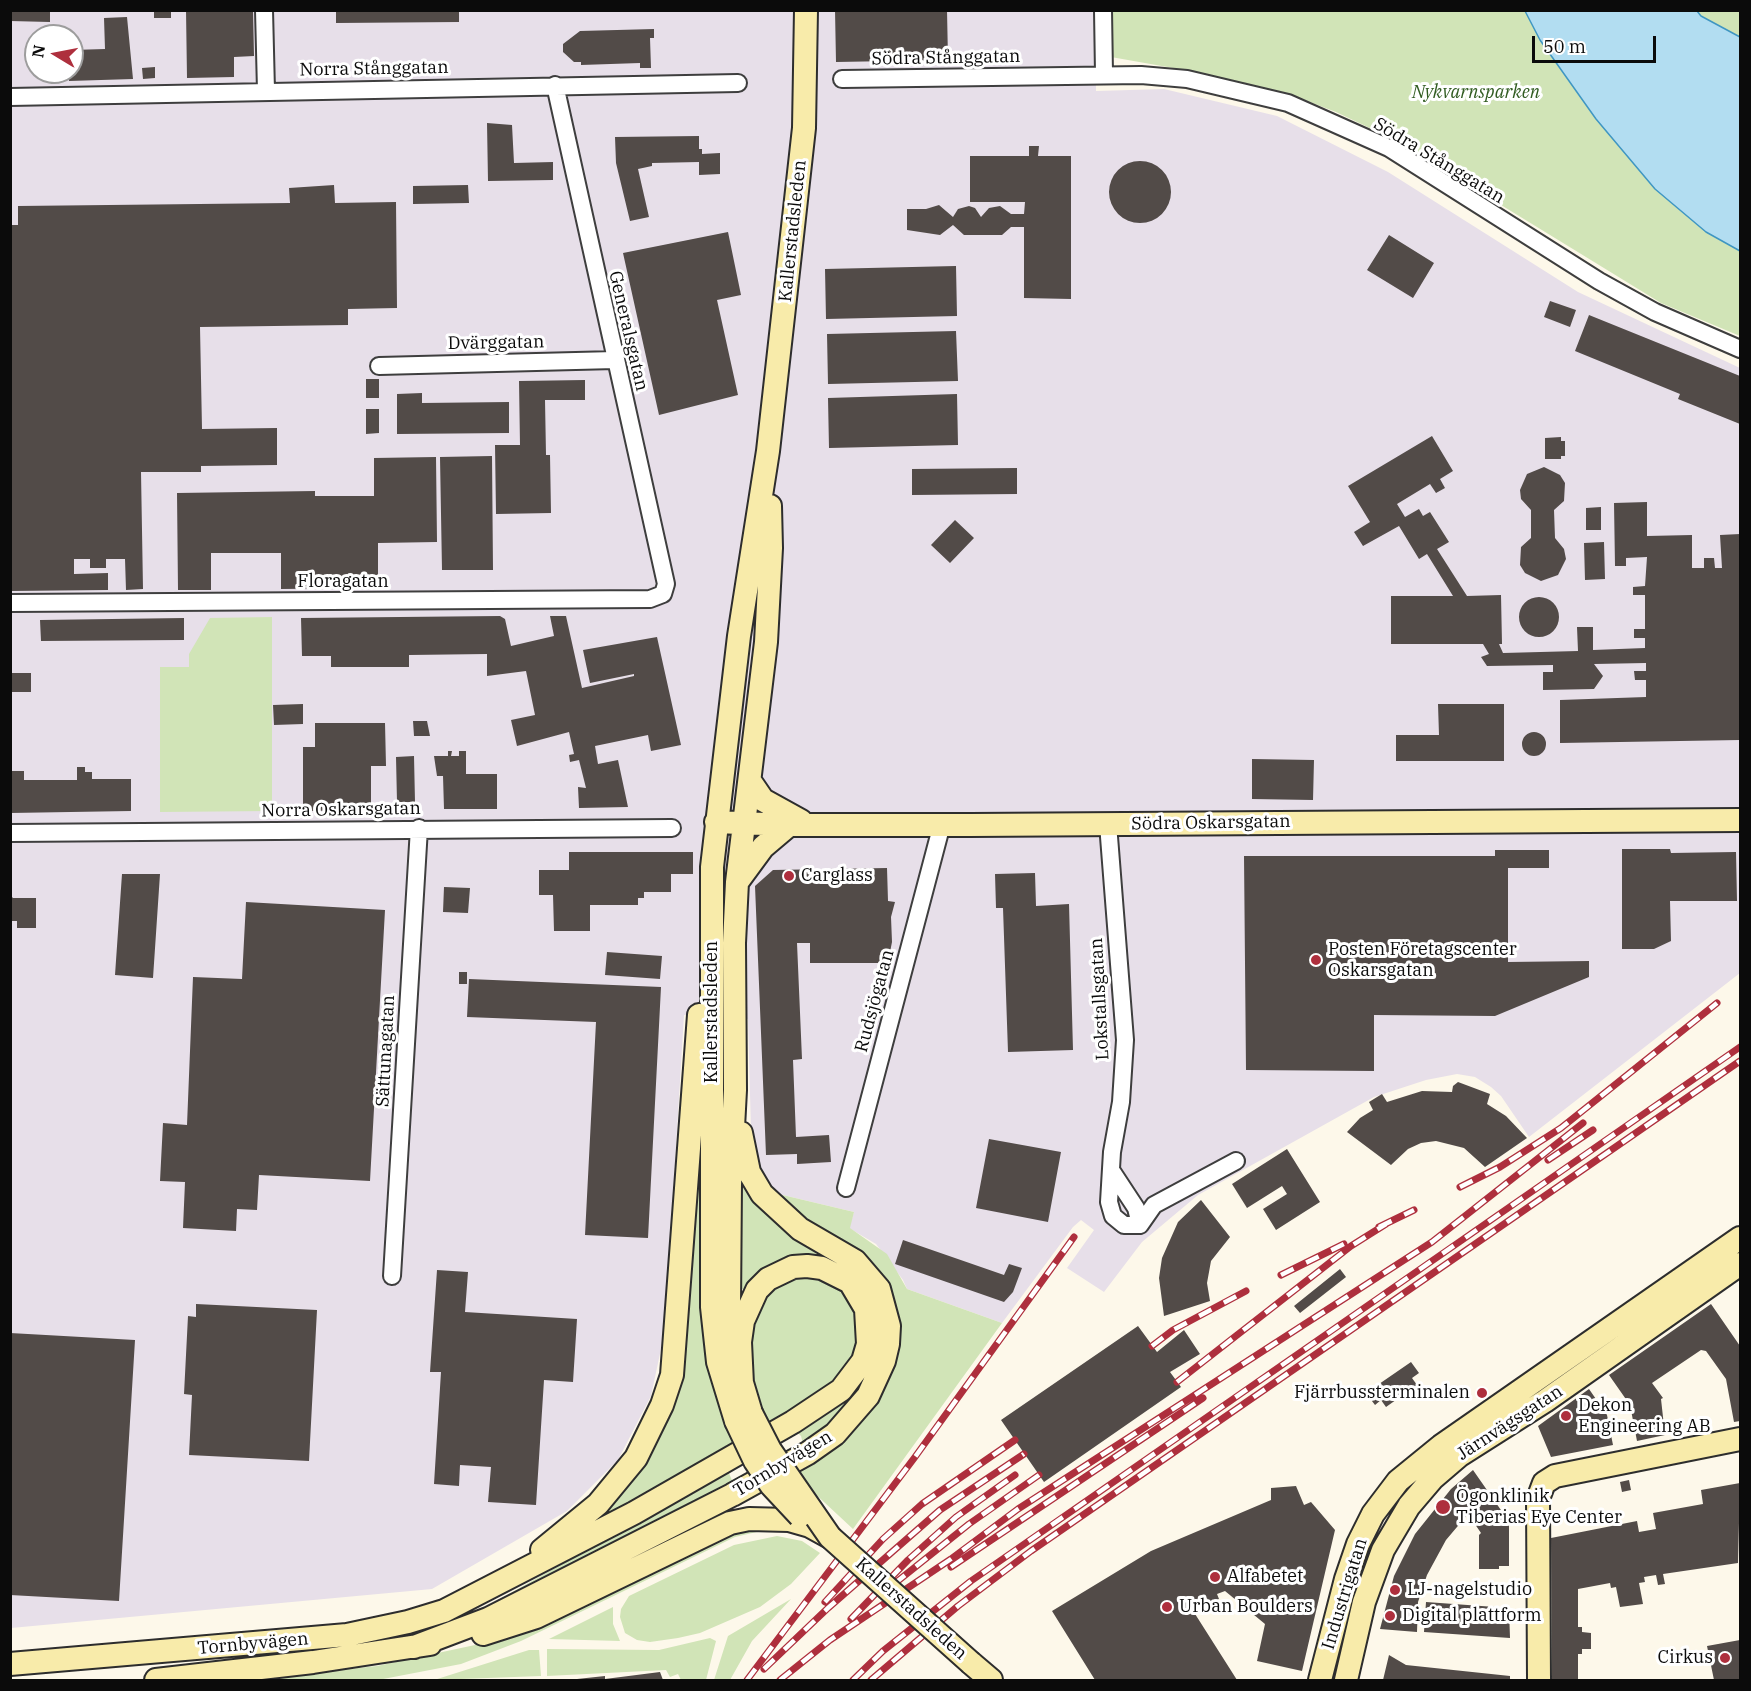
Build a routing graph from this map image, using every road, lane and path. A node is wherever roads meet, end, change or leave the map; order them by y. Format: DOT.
graph roads {
  1 [pos="264,10"];
  2 [pos="806,10"];
  3 [pos="1103,10"];
  4 [pos="1104,74"];
  5 [pos="842,80"];
  6 [pos="738,83"];
  7 [pos="555,85"];
  8 [pos="266,91"];
  9 [pos="10,97"];
  10 [pos="1740,349"];
  11 [pos="615,360"];
  12 [pos="379,366"];
  13 [pos="768,451"];
  14 [pos="666,584"];
  15 [pos="10,603"];
  16 [pos="750,781"];
  17 [pos="1740,806"];
  18 [pos="1706,820"];
  19 [pos="1740,820"];
  20 [pos="716,822"];
  21 [pos="745,822"];
  22 [pos="942,824"];
  23 [pos="1108,824"];
  24 [pos="799,825"];
  25 [pos="419,828"];
  26 [pos="672,828"];
  27 [pos="10,833"];
  28 [pos="712,867"];
  29 [pos="737,882"];
  30 [pos="735,1090"];
  31 [pos="1236,1161"];
  32 [pos="1113,1173"];
  33 [pos="846,1188"];
  34 [pos="1140,1226"];
  35 [pos="1740,1238"];
  36 [pos="1740,1264"];
  37 [pos="392,1276"];
  38 [pos="742,1384"];
  39 [pos="743,1417"];
  40 [pos="1740,1439"];
  41 [pos="1398,1481"];
  42 [pos="810,1526"];
  43 [pos="830,1537"];
  44 [pos="488,1590"];
  45 [pos="1355,1642"];
  46 [pos="414,1647"];
  47 [pos="10,1665"];
  48 [pos="156,1680"];
  49 [pos="991,1680"];
  50 [pos="1320,1680"];
  51 [pos="1346,1680"];
  52 [pos="1539,1680"];
  1 -- 8 [label="street"];
  2 -- 13 [label="main road, Kallerstadsleden"];
  3 -- 4 [label="street"];
  4 -- 5 [label="street, Södra Stånggatan"];
  4 -- 10 [label="street, Södra Stånggatan"];
  6 -- 7 [label="street, Norra Stånggatan"];
  7 -- 8 [label="street, Norra Stånggatan"];
  7 -- 11 [label="street, Generalsgatan"];
  8 -- 9 [label="street, Norra Stånggatan"];
  11 -- 12 [label="street, Dvärggatan"];
  11 -- 14 [label="street, Generalsgatan"];
  13 -- 16 [label="main road, Kallerstadsleden"];
  13 -- 20 [label="main road, Kallerstadsleden"];
  14 -- 15 [label="street, Floragatan"];
  16 -- 21 [label="main road, Kallerstadsleden"];
  16 -- 24 [label="main road"];
  17 -- 18 [label="main road, Södra Oskarsgatan"];
  18 -- 19 [label="main road, Södra Oskarsgatan"];
  18 -- 23 [label="main road, Södra Oskarsgatan"];
  20 -- 21 [label="main road, Södra Oskarsgatan"];
  20 -- 28 [label="main road, Kallerstadsleden"];
  21 -- 24 [label="main road, Södra Oskarsgatan"];
  21 -- 29 [label="main road, Kallerstadsleden"];
  22 -- 23 [label="main road, Södra Oskarsgatan"];
  22 -- 24 [label="main road, Södra Oskarsgatan"];
  22 -- 33 [label="street, Rudsjögatan"];
  23 -- 32 [label="street, Lokstallsgatan"];
  24 -- 29 [label="main road"];
  25 -- 26 [label="street, Norra Oskarsgatan"];
  25 -- 27 [label="street, Norra Oskarsgatan"];
  25 -- 37 [label="street, Sättunagatan"];
  28 -- 39 [label="main road, Kallerstadsleden"];
  28 -- 44 [label="main road, Tornbyvägen"];
  29 -- 30 [label="main road, Kallerstadsleden"];
  30 -- 38 [label="main road, Kallerstadsleden"];
  30 -- 46 [label="main road, Tornbyvägen"];
  31 -- 34 [label="street"];
  32 -- 34 [label="street"];
  32 -- 34 [label="street, Lokstallsgatan"];
  35 -- 41 [label="main road, Järnvägsgatan"];
  36 -- 45 [label="main road, Järnvägsgatan"];
  38 -- 39 [label="main road, Kallerstadsleden"];
  38 -- 44 [label="main road, Tornbyvägen"];
  39 -- 42 [label="main road, Kallerstadsleden, bridge"];
  39 -- 43 [label="main road, Kallerstadsleden, bridge"];
  40 -- 52 [label="main road"];
  41 -- 50 [label="main road, Industrigatan"];
  42 -- 43 [label="main road, Kallerstadsleden"];
  42 -- 46 [label="main road, Tornbyvägen"];
  43 -- 49 [label="main road, Kallerstadsleden, bridge"];
  44 -- 47 [label="main road, Tornbyvägen"];
  45 -- 51 [label="main road, Industrigatan"];
  46 -- 48 [label="main road, Tornbyvägen"];
}
